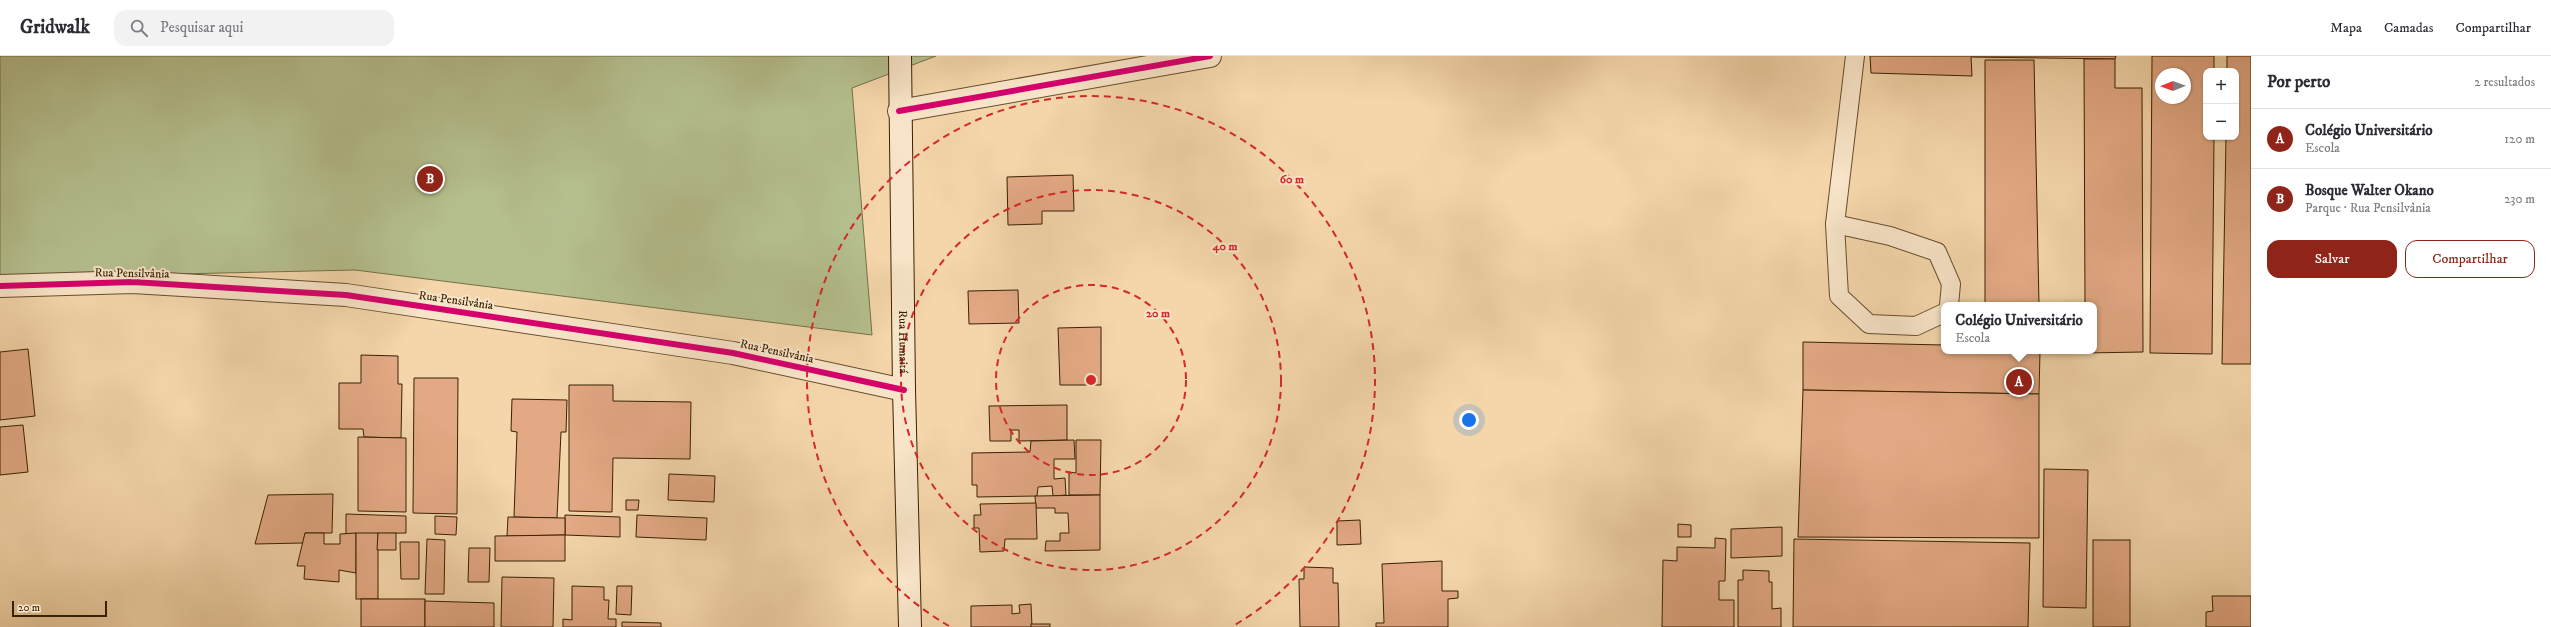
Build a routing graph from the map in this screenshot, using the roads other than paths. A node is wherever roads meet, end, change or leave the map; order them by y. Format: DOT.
graph roads {
  1 [pos="900,56"];
  2 [pos="1210,56"];
  3 [pos="1855,56"];
  4 [pos="900,111"];
  5 [pos="1835,224"];
  6 [pos="0,286"];
  7 [pos="1949,302"];
  8 [pos="1941,315"];
  9 [pos="904,390"];
  10 [pos="910,627"];
  1 -- 4 [label="street, Rua Humaitá"];
  2 -- 4 [label="street"];
  3 -- 5 [label="lane"];
  4 -- 9 [label="street, Rua Humaitá"];
  5 -- 7 [label="lane"];
  5 -- 8 [label="lane"];
  6 -- 9 [label="street, Rua Pensilvânia"];
  9 -- 10 [label="street, Rua Humaitá"];
}
